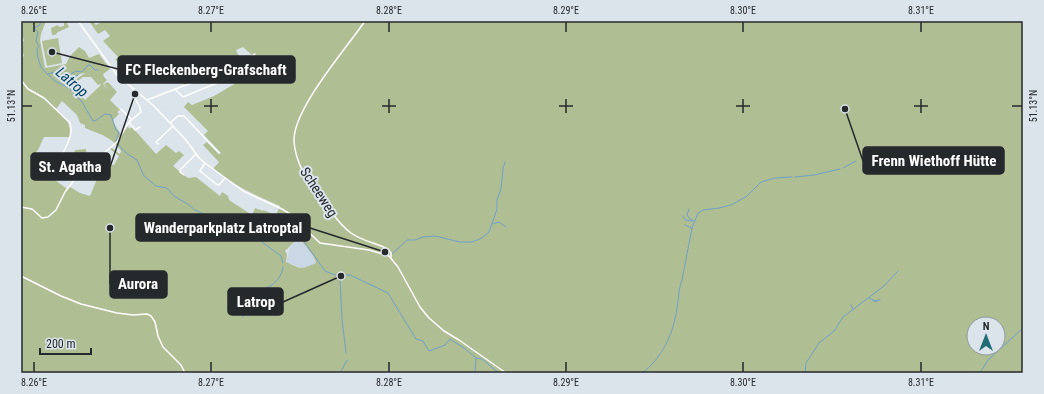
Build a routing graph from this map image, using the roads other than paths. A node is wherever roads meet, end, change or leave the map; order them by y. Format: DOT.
graph roads {
  1 [pos="78,21"];
  2 [pos="365,21"];
  3 [pos="255,54"];
  4 [pos="234,76"];
  5 [pos="21,80"];
  6 [pos="133,89"];
  7 [pos="175,89"];
  8 [pos="147,100"];
  9 [pos="121,109"];
  10 [pos="132,119"];
  11 [pos="129,122"];
  12 [pos="170,123"];
  13 [pos="173,126"];
  14 [pos="140,127"];
  15 [pos="158,144"];
  16 [pos="219,153"];
  17 [pos="196,154"];
  18 [pos="205,163"];
  19 [pos="78,175"];
  20 [pos="184,175"];
  21 [pos="225,178"];
  22 [pos="21,207"];
  23 [pos="391,257"];
  24 [pos="21,276"];
  25 [pos="185,373"];
  26 [pos="506,373"];
  1 -- 6 [label="street"];
  2 -- 23 [label="street, Scheeweg"];
  3 -- 7 [label="street"];
  4 -- 7 [label="street"];
  5 -- 19 [label="street"];
  6 -- 8 [label="street"];
  6 -- 10 [label="street"];
  7 -- 8 [label="street"];
  8 -- 12 [label="street"];
  9 -- 10 [label="street"];
  10 -- 11 [label="street"];
  11 -- 14 [label="street"];
  11 -- 19 [label="street"];
  12 -- 13 [label="street"];
  12 -- 16 [label="street"];
  13 -- 15 [label="street"];
  13 -- 17 [label="street"];
  17 -- 18 [label="street"];
  17 -- 20 [label="street"];
  18 -- 21 [label="street"];
  18 -- 21 [label="street"];
  19 -- 22 [label="street"];
  21 -- 23 [label="street"];
  23 -- 26 [label="street, Scheeweg"];
  24 -- 25 [label="street"];
}
